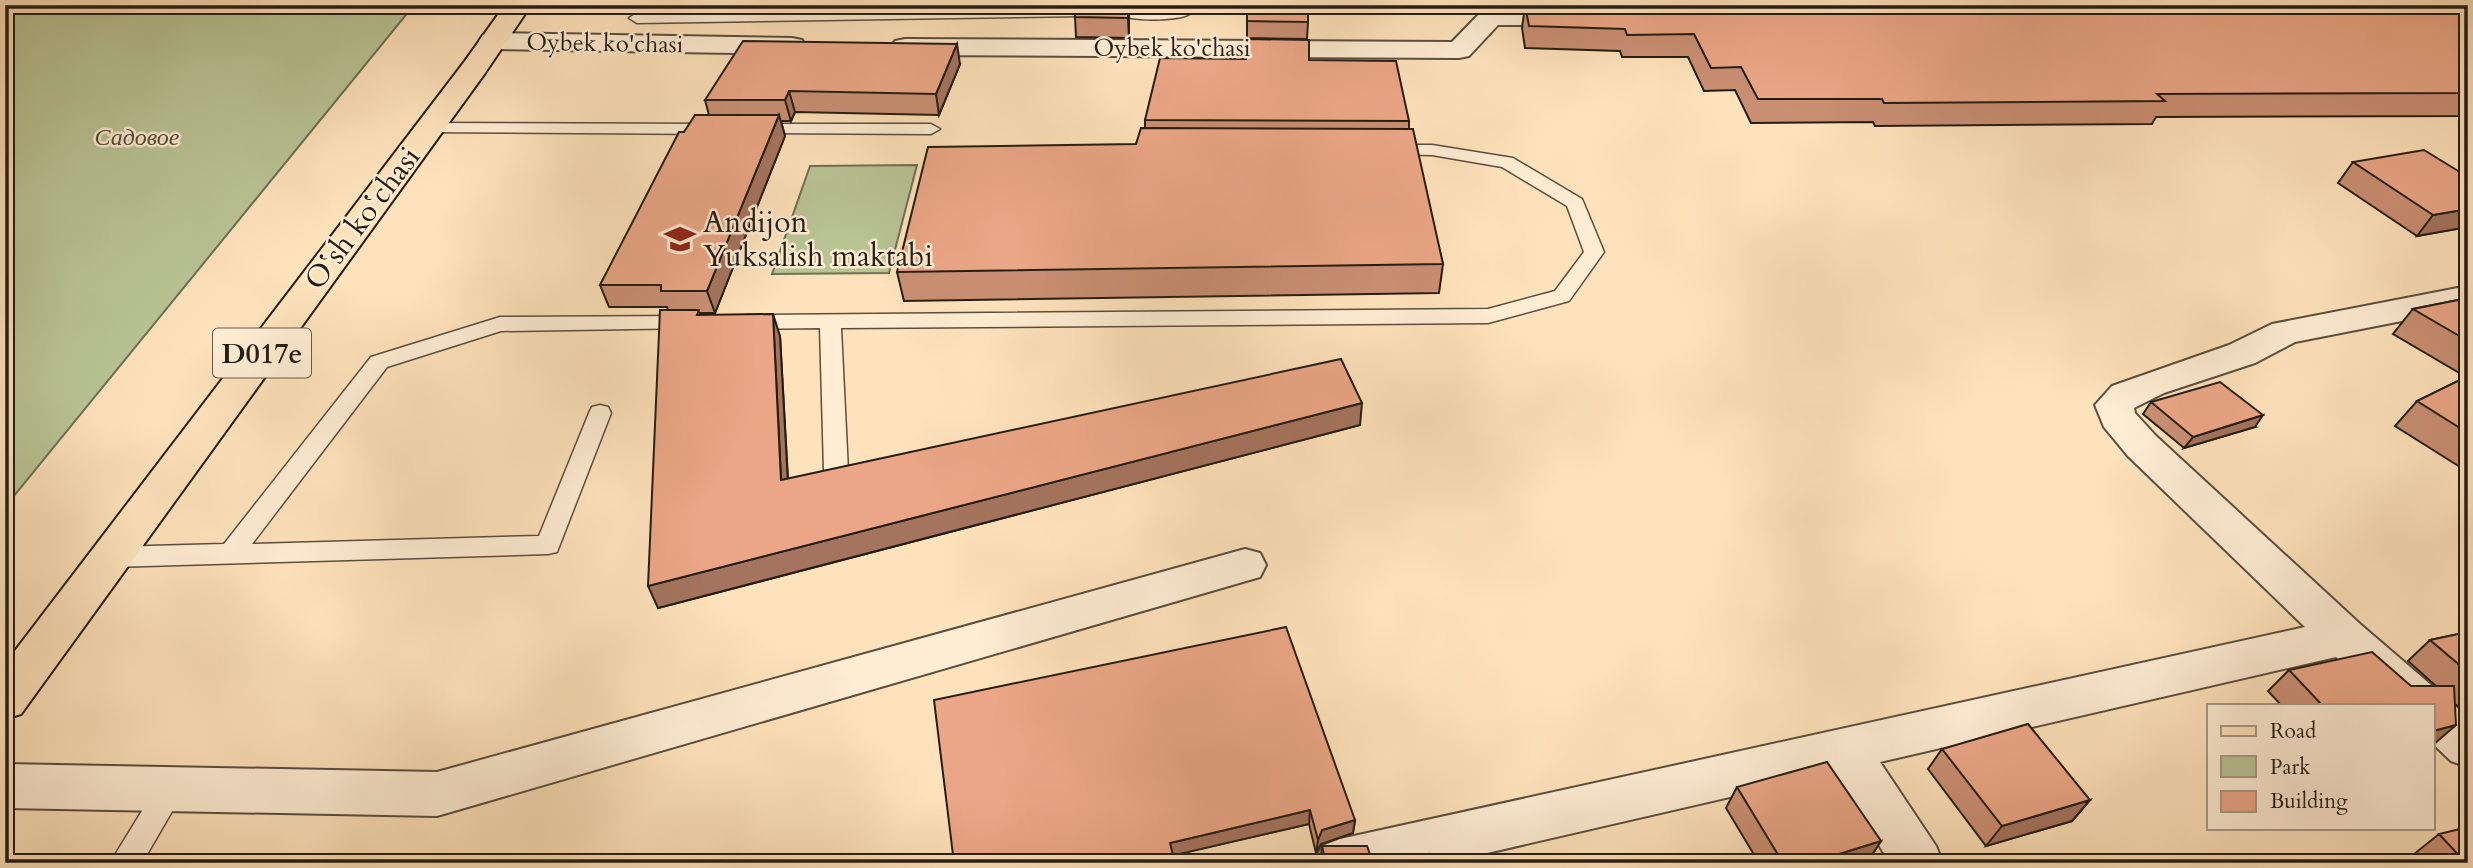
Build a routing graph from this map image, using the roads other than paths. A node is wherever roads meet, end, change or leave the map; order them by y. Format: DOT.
graph roads {
  1 [pos="518,5"];
  2 [pos="1183,5"];
  3 [pos="1020,10"];
  4 [pos="766,11"];
  5 [pos="1490,11"];
  6 [pos="640,12"];
  7 [pos="1078,13"];
  8 [pos="1129,14"];
  9 [pos="1603,17"];
  10 [pos="493,41"];
  11 [pos="624,43"];
  12 [pos="811,46"];
  13 [pos="880,47"];
  14 [pos="429,128"];
  15 [pos="931,129"];
  16 [pos="1363,149"];
  17 [pos="2468,297"];
  18 [pos="733,322"];
  19 [pos="830,322"];
  20 [pos="705,323"];
  21 [pos="600,413"];
  22 [pos="836,471"];
  23 [pos="231,553"];
  24 [pos="112,557"];
  25 [pos="1245,565"];
  26 [pos="2344,638"];
  27 [pos="5,700"];
  28 [pos="2421,704"];
  29 [pos="2434,716"];
  30 [pos="2468,746"];
  31 [pos="1846,750"];
  32 [pos="5,786"];
  33 [pos="171,789"];
  34 [pos="125,863"];
  35 [pos="1340,863"];
  36 [pos="1918,863"];
  1 -- 10 [label="main road, Oʻsh koʻchasi / D017e"];
  2 -- 8 [label="lane"];
  3 -- 4 [label="lane"];
  3 -- 7 [label="lane"];
  4 -- 6 [label="lane"];
  5 -- 9 [label="street, Oybek ko'chasi"];
  5 -- 13 [label="street, Oybek ko'chasi"];
  6 -- 11 [label="lane"];
  10 -- 11 [label="street, Oybek ko'chasi"];
  10 -- 14 [label="main road, Oʻsh koʻchasi / D017e"];
  11 -- 12 [label="street, Oybek ko'chasi"];
  14 -- 15 [label="lane"];
  14 -- 24 [label="main road, Oʻsh koʻchasi / D017e"];
  16 -- 19 [label="lane"];
  17 -- 26 [label="street"];
  18 -- 19 [label="lane"];
  19 -- 22 [label="lane"];
  20 -- 23 [label="lane"];
  21 -- 23 [label="lane"];
  23 -- 24 [label="lane"];
  24 -- 27 [label="main road, Oʻsh koʻchasi / D017e"];
  25 -- 33 [label="street"];
  26 -- 28 [label="street"];
  26 -- 31 [label="street"];
  29 -- 30 [label="street"];
  31 -- 35 [label="street"];
  31 -- 36 [label="street"];
  32 -- 33 [label="street"];
  33 -- 34 [label="lane"];
}
